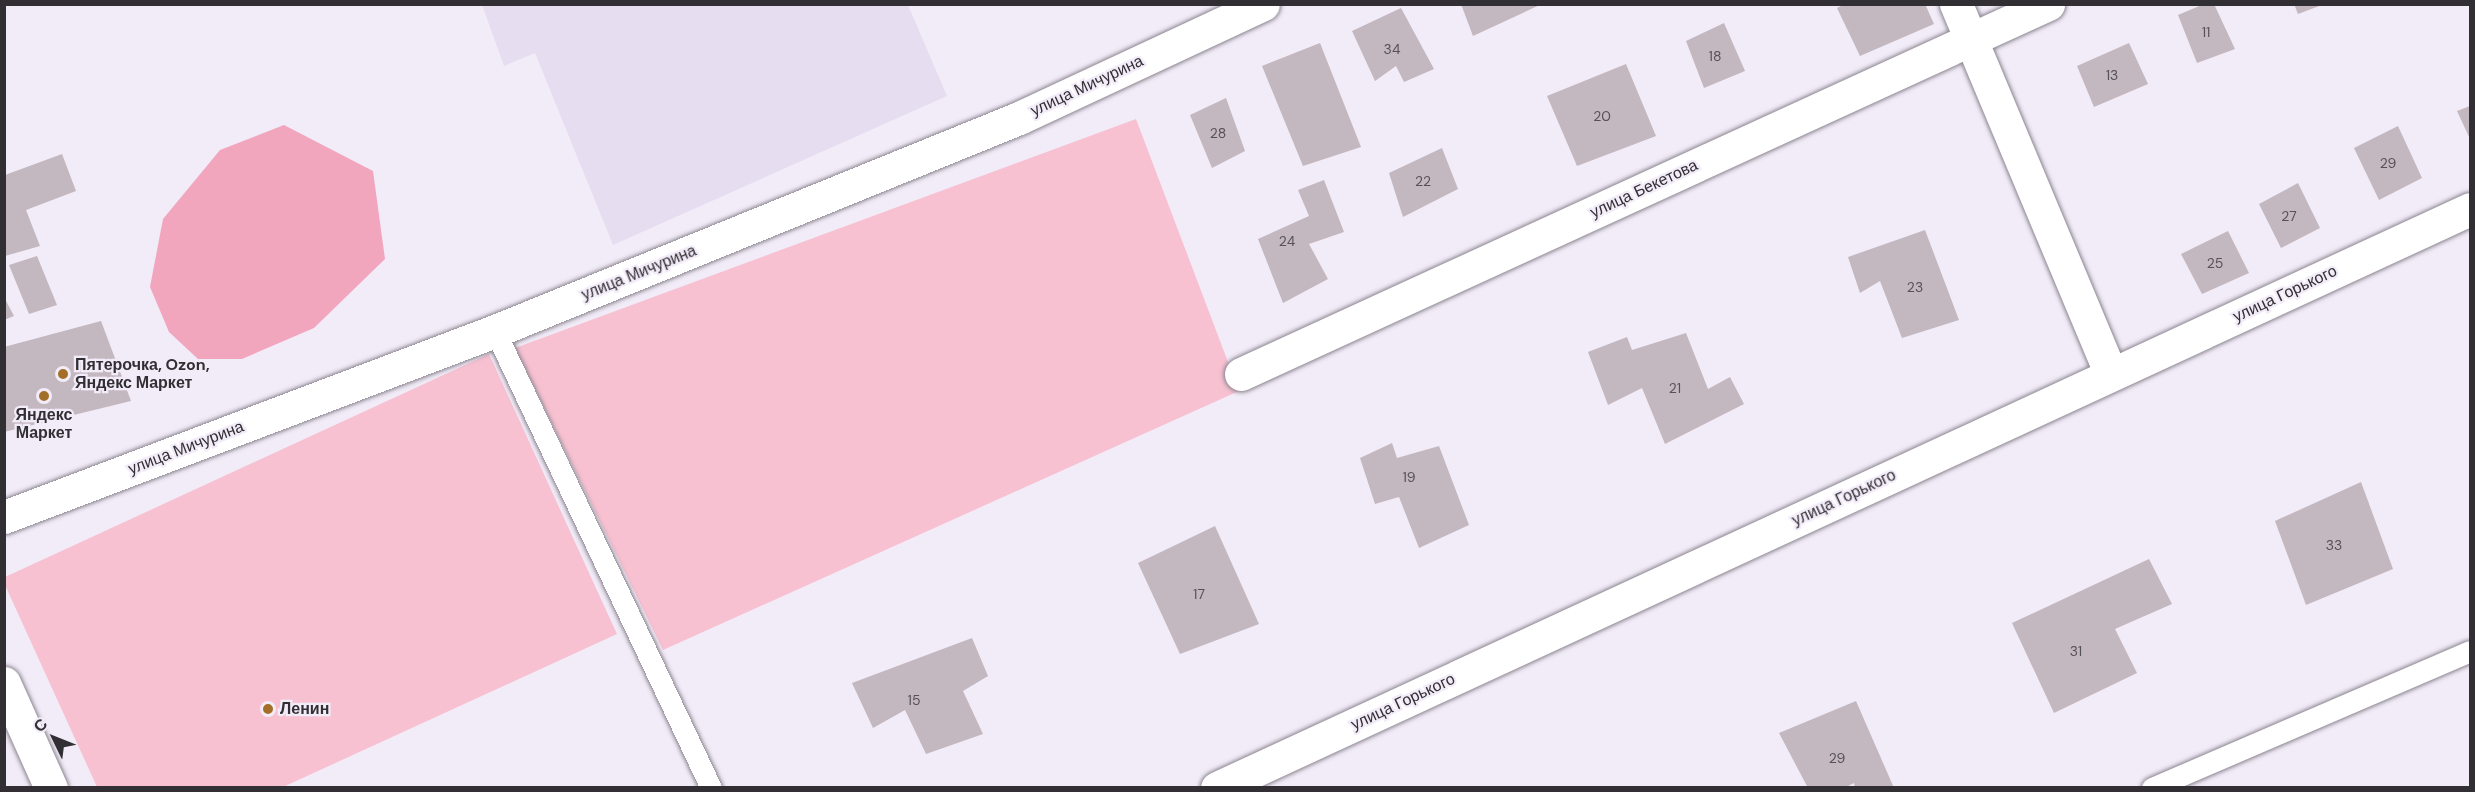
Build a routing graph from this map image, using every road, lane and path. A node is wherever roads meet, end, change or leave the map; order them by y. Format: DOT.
graph roads {
  1 [pos="1263,4"];
  2 [pos="1956,4"];
  3 [pos="2048,4"];
  4 [pos="1973,39"];
  5 [pos="2470,208"];
  6 [pos="495,332"];
  7 [pos="1241,374"];
  8 [pos="2111,374"];
  9 [pos="4,517"];
  10 [pos="2470,651"];
  11 [pos="4,683"];
  12 [pos="51,788"];
  13 [pos="711,788"];
  14 [pos="1217,788"];
  15 [pos="2152,788"];
  1 -- 6 [label="street, улица Мичурина"];
  2 -- 4 [label="street"];
  3 -- 4 [label="street, улица Бекетова"];
  4 -- 7 [label="street, улица Бекетова"];
  4 -- 8 [label="street"];
  5 -- 8 [label="street, улица Горького"];
  6 -- 9 [label="street, улица Мичурина"];
  6 -- 13 [label="lane"];
  8 -- 14 [label="street, улица Горького"];
  10 -- 15 [label="lane"];
  11 -- 12 [label="street"];
}
